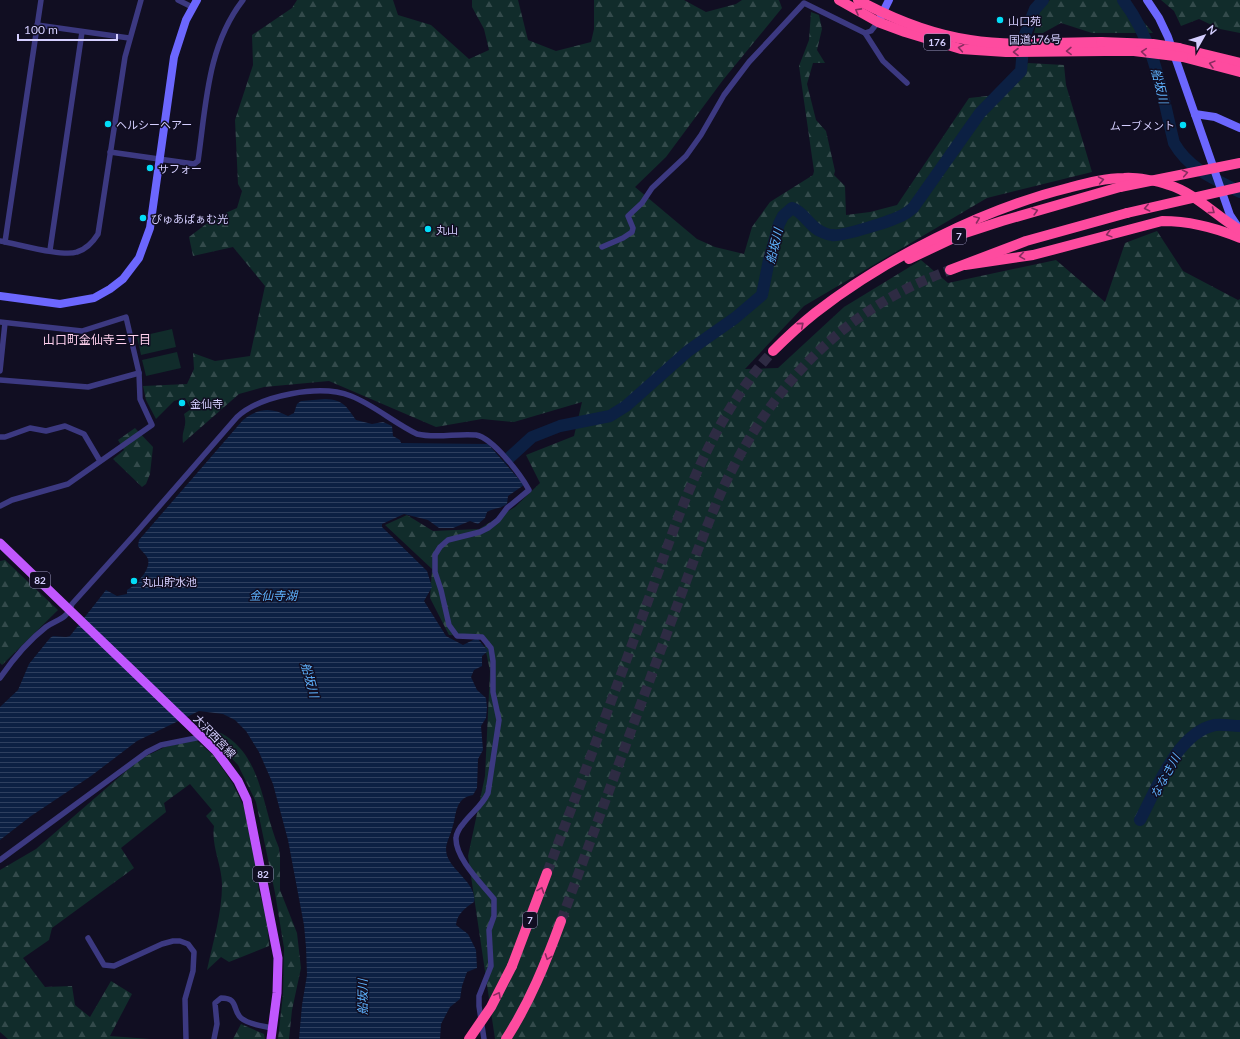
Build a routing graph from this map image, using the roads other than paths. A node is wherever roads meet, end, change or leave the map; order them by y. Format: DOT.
graph roads {
  1 [pos="41,0"];
  2 [pos="142,0"];
  3 [pos="178,0"];
  4 [pos="243,0"];
  5 [pos="839,0"];
  6 [pos="858,0"];
  7 [pos="889,0"];
  8 [pos="1147,0"];
  9 [pos="194,3"];
  10 [pos="880,17"];
  11 [pos="37,25"];
  12 [pos="82,32"];
  13 [pos="865,32"];
  14 [pos="129,38"];
  15 [pos="1181,53"];
  16 [pos="1240,63"];
  17 [pos="1240,72"];
  18 [pos="907,83"];
  19 [pos="1195,114"];
  20 [pos="1240,128"];
  21 [pos="110,152"];
  22 [pos="159,160"];
  23 [pos="1240,163"];
  24 [pos="1240,187"];
  25 [pos="1226,203"];
  26 [pos="1240,222"];
  27 [pos="1240,230"];
  28 [pos="1240,238"];
  29 [pos="3,242"];
  30 [pos="602,247"];
  31 [pos="50,250"];
  32 [pos="965,265"];
  33 [pos="950,270"];
  34 [pos="857,284"];
  35 [pos="0,296"];
  36 [pos="2,323"];
  37 [pos="773,351"];
  38 [pos="0,371"];
  39 [pos="139,373"];
  40 [pos="0,380"];
  41 [pos="0,437"];
  42 [pos="100,461"];
  43 [pos="0,506"];
  44 [pos="0,542"];
  45 [pos="70,609"];
  46 [pos="0,678"];
  47 [pos="201,737"];
  48 [pos="0,860"];
  49 [pos="547,873"];
  50 [pos="561,921"];
  51 [pos="88,938"];
  52 [pos="272,1028"];
  53 [pos="186,1039"];
  54 [pos="214,1039"];
  55 [pos="271,1039"];
  56 [pos="469,1039"];
  57 [pos="484,1039"];
  58 [pos="506,1039"];
  1 -- 11 [label="street"];
  2 -- 14 [label="street"];
  3 -- 9 [label="street"];
  4 -- 22 [label="street"];
  10 -- 5 [label="highway, 国道176号 / 176, one-way"];
  6 -- 10 [label="highway, 国道176号 / 176"];
  7 -- 10 [label="street"];
  8 -- 19 [label="street"];
  9 -- 22 [label="street"];
  10 -- 13 [label="street"];
  10 -- 15 [label="highway, 国道176号 / 176, bridge"];
  11 -- 12 [label="street"];
  11 -- 29 [label="street"];
  12 -- 14 [label="street"];
  12 -- 31 [label="street"];
  13 -- 18 [label="street"];
  13 -- 30 [label="street"];
  14 -- 21 [label="street"];
  15 -- 16 [label="highway, 国道176号 / 176"];
  17 -- 15 [label="highway, 国道176号 / 176, one-way"];
  19 -- 20 [label="street"];
  19 -- 25 [label="street, bridge"];
  21 -- 22 [label="street"];
  21 -- 31 [label="street"];
  22 -- 35 [label="street"];
  34 -- 23 [label="highway, 7, one-way, bridge"];
  24 -- 32 [label="highway, one-way, bridge"];
  25 -- 26 [label="street"];
  25 -- 27 [label="street"];
  34 -- 27 [label="highway, one-way, bridge"];
  28 -- 32 [label="highway, one-way"];
  29 -- 31 [label="street"];
  32 -- 33 [label="highway"];
  37 -- 34 [label="highway, 7, one-way"];
  36 -- 38 [label="street"];
  36 -- 39 [label="street"];
  39 -- 40 [label="street"];
  39 -- 42 [label="street"];
  41 -- 42 [label="street"];
  42 -- 43 [label="street"];
  44 -- 45 [label="main road, 大沢西宮線 / 82"];
  45 -- 46 [label="street"];
  45 -- 47 [label="main road, 大沢西宮線 / 82"];
  45 -- 57 [label="street"];
  47 -- 48 [label="street"];
  47 -- 52 [label="main road, 大沢西宮線 / 82"];
  56 -- 49 [label="highway, 7, one-way, bridge"];
  50 -- 58 [label="highway, one-way"];
  51 -- 53 [label="street"];
  52 -- 54 [label="street"];
  52 -- 55 [label="main road, 大沢西宮線 / 82"];
}
